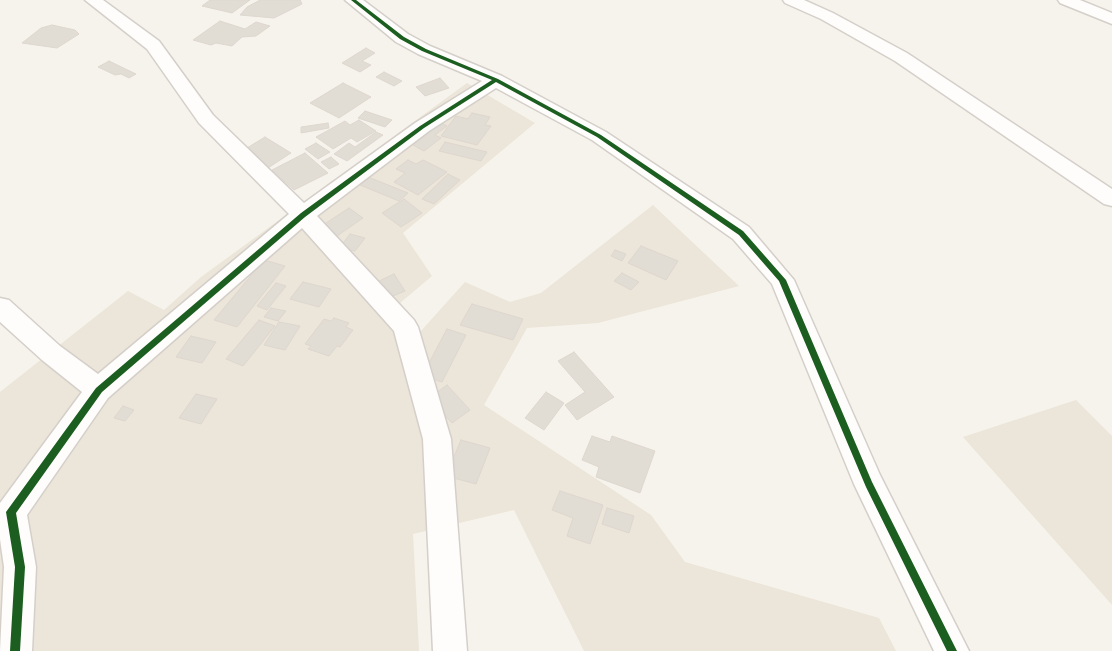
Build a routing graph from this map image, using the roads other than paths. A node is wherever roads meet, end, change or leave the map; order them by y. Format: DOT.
graph roads {
  1 [pos="93,0"];
  2 [pos="353,0"];
  3 [pos="791,0"];
  4 [pos="1066,0"];
  5 [pos="1112,19"];
  6 [pos="496,80"];
  7 [pos="1112,199"];
  8 [pos="303,215"];
  9 [pos="0,307"];
  10 [pos="99,390"];
  11 [pos="6,516"];
  12 [pos="15,651"];
  13 [pos="450,651"];
  14 [pos="952,651"];
  1 -- 8 [label="street"];
  2 -- 6 [label="street"];
  3 -- 7 [label="street"];
  4 -- 5 [label="street"];
  6 -- 8 [label="street"];
  6 -- 14 [label="street"];
  8 -- 10 [label="street"];
  8 -- 13 [label="street"];
  9 -- 10 [label="street"];
  10 -- 11 [label="street"];
  11 -- 12 [label="street"];
}
